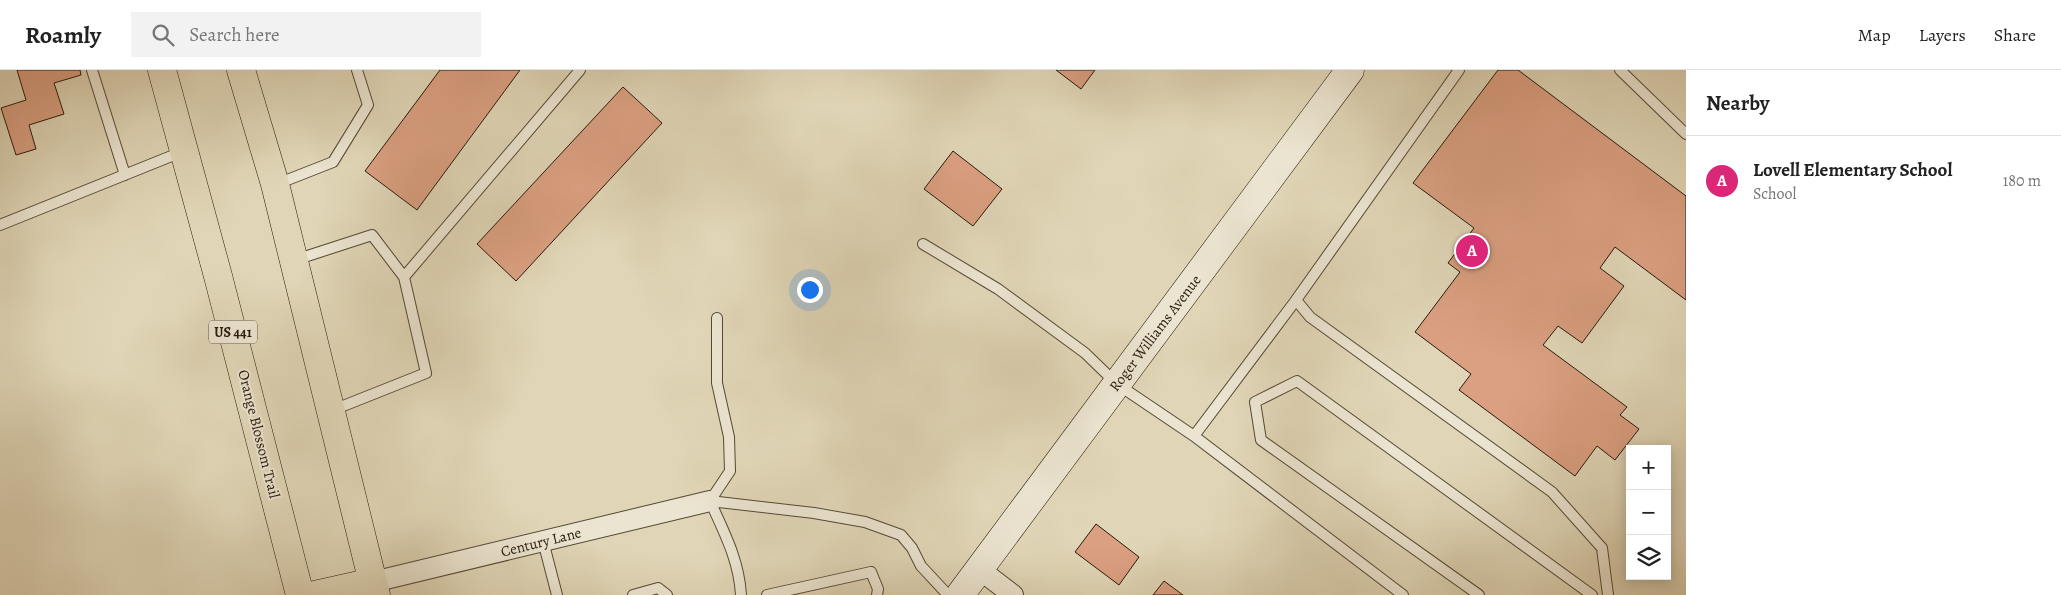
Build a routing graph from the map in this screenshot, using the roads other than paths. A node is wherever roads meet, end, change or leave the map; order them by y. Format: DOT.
graph roads {
  1 [pos="92,70"];
  2 [pos="162,70"];
  3 [pos="241,70"];
  4 [pos="357,70"];
  5 [pos="580,70"];
  6 [pos="1459,70"];
  7 [pos="1620,70"];
  8 [pos="1346,71"];
  9 [pos="1686,134"];
  10 [pos="185,151"];
  11 [pos="125,175"];
  12 [pos="275,184"];
  13 [pos="0,225"];
  14 [pos="923,244"];
  15 [pos="294,260"];
  16 [pos="404,277"];
  17 [pos="1296,300"];
  18 [pos="717,318"];
  19 [pos="1117,384"];
  20 [pos="332,410"];
  21 [pos="1194,436"];
  22 [pos="710,501"];
  23 [pos="543,541"];
  24 [pos="979,569"];
  25 [pos="374,588"];
  26 [pos="300,595"];
  27 [pos="315,595"];
  28 [pos="557,595"];
  29 [pos="633,595"];
  30 [pos="667,595"];
  31 [pos="741,595"];
  32 [pos="767,595"];
  33 [pos="877,595"];
  34 [pos="948,595"];
  35 [pos="960,595"];
  36 [pos="1013,595"];
  37 [pos="1403,595"];
  38 [pos="1478,595"];
  39 [pos="1592,595"];
  40 [pos="1608,595"];
  1 -- 11 [label="lane"];
  2 -- 10 [label="main road, Orange Blossom Trail / US 441"];
  3 -- 12 [label="main road"];
  4 -- 12 [label="lane"];
  5 -- 16 [label="lane"];
  6 -- 17 [label="lane"];
  7 -- 9 [label="lane"];
  8 -- 19 [label="street, Roger Williams Avenue"];
  10 -- 11 [label="lane"];
  10 -- 26 [label="main road, Orange Blossom Trail / US 441"];
  11 -- 13 [label="lane"];
  12 -- 15 [label="main road"];
  14 -- 19 [label="lane"];
  15 -- 16 [label="lane"];
  15 -- 20 [label="main road"];
  16 -- 20 [label="lane"];
  17 -- 21 [label="lane"];
  17 -- 40 [label="lane"];
  18 -- 22 [label="lane"];
  19 -- 21 [label="lane"];
  19 -- 24 [label="street, Roger Williams Avenue"];
  20 -- 25 [label="main road"];
  21 -- 37 [label="lane"];
  22 -- 23 [label="street, Century Lane"];
  22 -- 31 [label="lane"];
  22 -- 34 [label="lane"];
  23 -- 25 [label="street, Century Lane"];
  23 -- 28 [label="lane"];
  24 -- 35 [label="street, Roger Williams Avenue"];
  24 -- 36 [label="street"];
  25 -- 27 [label="main road"];
  29 -- 30 [label="lane"];
  32 -- 33 [label="lane"];
  38 -- 39 [label="lane"];
}
